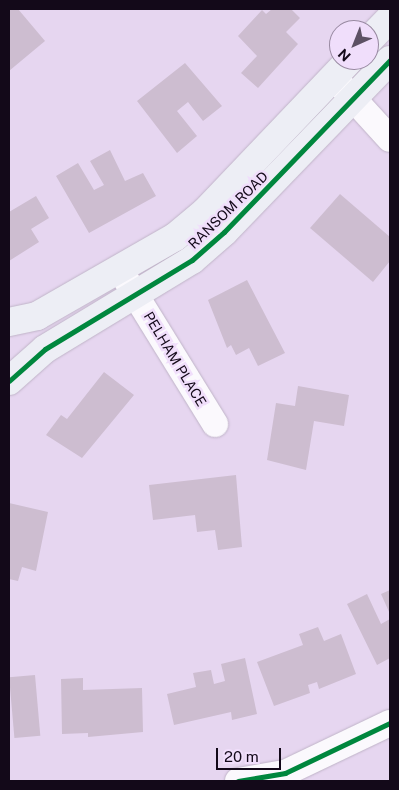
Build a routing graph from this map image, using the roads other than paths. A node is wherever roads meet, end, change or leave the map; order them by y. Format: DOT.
graph roads {
  1 [pos="390,18"];
  2 [pos="379,30"];
  3 [pos="390,60"];
  4 [pos="339,70"];
  5 [pos="342,70"];
  6 [pos="352,98"];
  7 [pos="390,139"];
  8 [pos="120,270"];
  9 [pos="135,292"];
  10 [pos="9,322"];
  11 [pos="9,381"];
  12 [pos="214,424"];
  13 [pos="390,723"];
  14 [pos="238,781"];
  1 -- 2 [label="street"];
  3 -- 6 [label="street, RANSOM ROAD"];
  4 -- 8 [label="street, RANSOM ROAD"];
  5 -- 6 [label="street"];
  6 -- 7 [label="street"];
  6 -- 9 [label="street, RANSOM ROAD"];
  8 -- 9 [label="street, PELHAM PLACE"];
  8 -- 10 [label="street, RANSOM ROAD"];
  9 -- 11 [label="street, RANSOM ROAD"];
  9 -- 12 [label="street, PELHAM PLACE"];
  13 -- 14 [label="street"];
}
